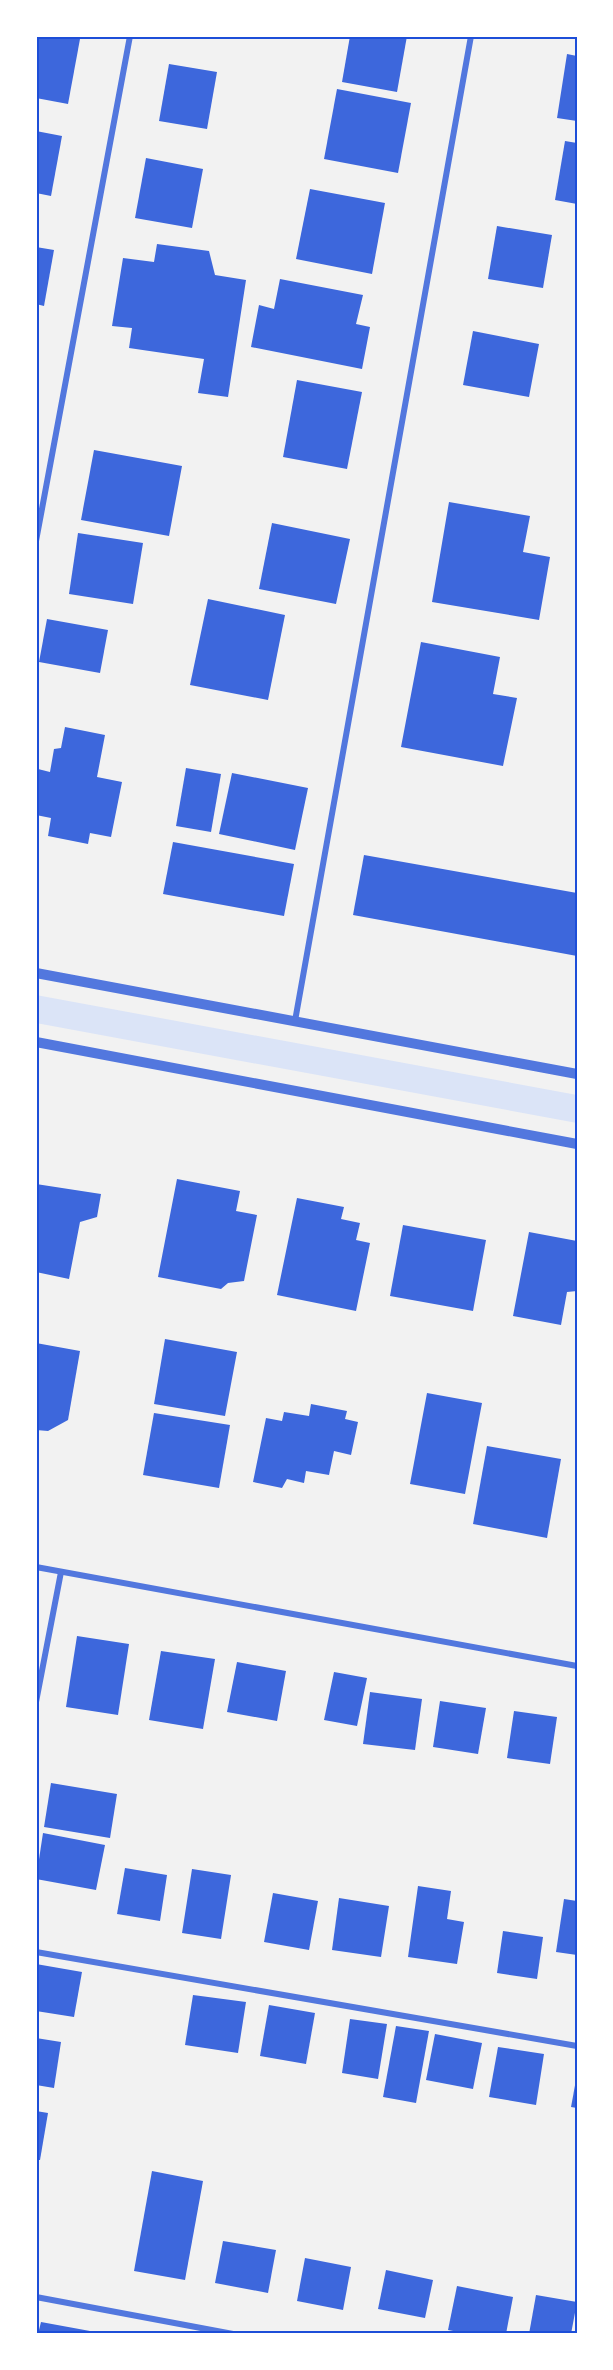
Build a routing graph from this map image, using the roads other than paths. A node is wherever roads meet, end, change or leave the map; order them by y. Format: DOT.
graph roads {
  1 [pos="130,36"];
  2 [pos="471,36"];
  3 [pos="36,541"];
  4 [pos="36,973"];
  5 [pos="295,1021"];
  6 [pos="36,1042"];
  7 [pos="577,1074"];
  8 [pos="577,1144"];
  9 [pos="36,1567"];
  10 [pos="61,1572"];
  11 [pos="577,1666"];
  12 [pos="36,1702"];
  13 [pos="36,1952"];
  14 [pos="577,2046"];
  15 [pos="36,2297"];
  16 [pos="233,2334"];
  1 -- 3 [label="street"];
  2 -- 5 [label="street"];
  4 -- 5 [label="street"];
  5 -- 7 [label="street"];
  6 -- 8 [label="street"];
  9 -- 10 [label="street"];
  10 -- 11 [label="street"];
  10 -- 12 [label="street"];
  13 -- 14 [label="street"];
  15 -- 16 [label="street"];
}
